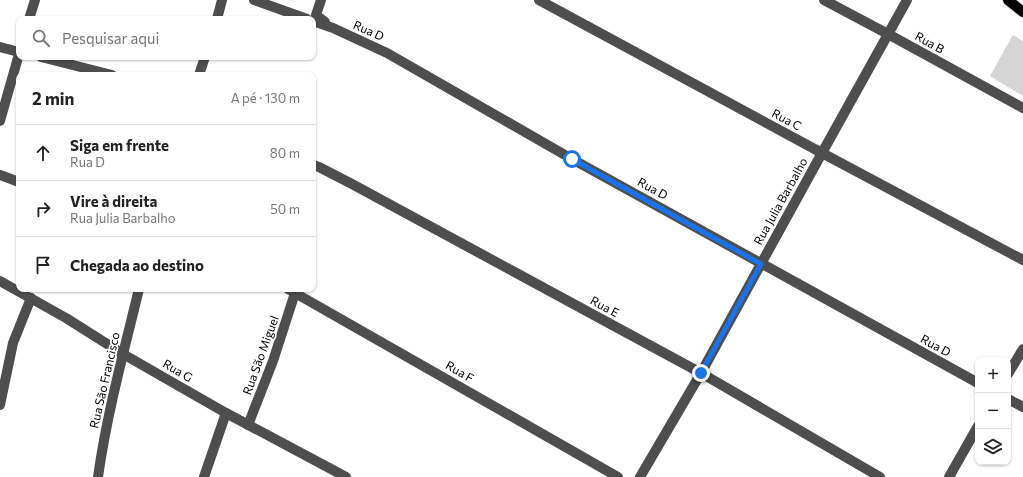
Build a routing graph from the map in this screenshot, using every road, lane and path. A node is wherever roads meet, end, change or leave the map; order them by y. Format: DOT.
graph roads {
  1 [pos="35,0"];
  2 [pos="222,0"];
  3 [pos="254,0"];
  4 [pos="321,0"];
  5 [pos="539,0"];
  6 [pos="824,0"];
  7 [pos="907,0"];
  8 [pos="1008,0"];
  9 [pos="1023,12"];
  10 [pos="30,16"];
  11 [pos="217,16"];
  12 [pos="299,16"];
  13 [pos="316,22"];
  14 [pos="333,28"];
  15 [pos="888,34"];
  16 [pos="0,47"];
  17 [pos="16,52"];
  18 [pos="17,60"];
  19 [pos="53,60"];
  20 [pos="204,60"];
  21 [pos="100,72"];
  22 [pos="200,72"];
  23 [pos="1023,108"];
  24 [pos="0,121"];
  25 [pos="822,153"];
  26 [pos="316,166"];
  27 [pos="0,175"];
  28 [pos="16,181"];
  29 [pos="1023,260"];
  30 [pos="761,264"];
  31 [pos="0,281"];
  32 [pos="16,290"];
  33 [pos="20,292"];
  34 [pos="138,292"];
  35 [pos="292,292"];
  36 [pos="294,292"];
  37 [pos="31,298"];
  38 [pos="1023,349"];
  39 [pos="123,354"];
  40 [pos="1011,369"];
  41 [pos="701,373"];
  42 [pos="975,381"];
  43 [pos="1011,401"];
  44 [pos="0,405"];
  45 [pos="1023,408"];
  46 [pos="226,413"];
  47 [pos="248,425"];
  48 [pos="976,429"];
  49 [pos="98,477"];
  50 [pos="204,477"];
  51 [pos="346,477"];
  52 [pos="618,477"];
  53 [pos="640,477"];
  54 [pos="880,477"];
  55 [pos="949,477"];
  1 -- 10 [label="street"];
  2 -- 11 [label="street"];
  3 -- 12 [label="street"];
  4 -- 14 [label="street"];
  5 -- 25 [label="street, Rua C"];
  6 -- 15 [label="street, Rua B"];
  7 -- 15 [label="street, Rua Julia Barbalho"];
  8 -- 9 [label="main road"];
  13 -- 14 [label="street, Rua D"];
  14 -- 30 [label="street, Rua D"];
  15 -- 23 [label="street, Rua B"];
  15 -- 25 [label="street, Rua Julia Barbalho"];
  16 -- 17 [label="street"];
  18 -- 24 [label="street"];
  19 -- 21 [label="street"];
  20 -- 22 [label="street"];
  25 -- 29 [label="street, Rua C"];
  25 -- 30 [label="street, Rua Julia Barbalho"];
  26 -- 41 [label="street, Rua E"];
  27 -- 28 [label="street"];
  30 -- 41 [label="street, Rua Julia Barbalho"];
  30 -- 42 [label="street, Rua D"];
  31 -- 32 [label="street, Rua G"];
  33 -- 37 [label="street, Rua G"];
  34 -- 39 [label="street, Rua São Francisco"];
  35 -- 47 [label="street, Rua São Miguel"];
  36 -- 52 [label="street, Rua F"];
  37 -- 39 [label="street, Rua G"];
  37 -- 44 [label="street"];
  38 -- 40 [label="street"];
  39 -- 46 [label="street, Rua G"];
  39 -- 49 [label="street, Rua São Francisco"];
  41 -- 53 [label="street, Rua Julia Barbalho"];
  41 -- 54 [label="street, Rua E"];
  43 -- 45 [label="street"];
  46 -- 47 [label="street, Rua G"];
  46 -- 50 [label="street"];
  47 -- 51 [label="street, Rua G"];
  48 -- 55 [label="street"];
}
